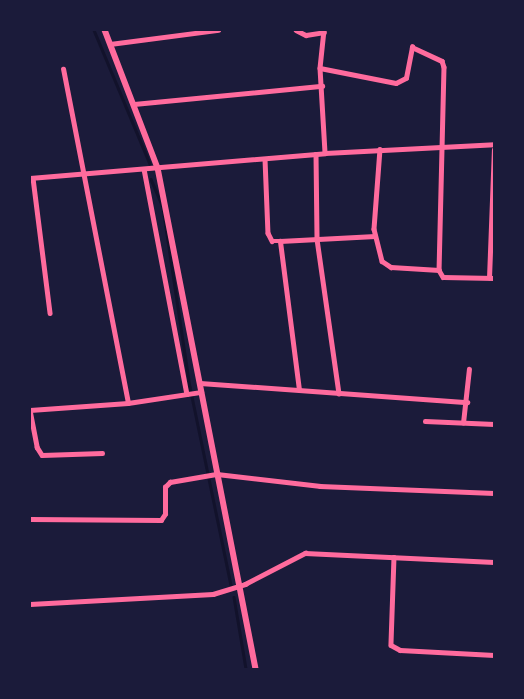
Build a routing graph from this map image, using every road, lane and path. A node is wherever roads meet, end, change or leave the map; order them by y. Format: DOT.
graph roads {
  1 [pos="104,30"];
  2 [pos="218,30"];
  3 [pos="296,30"];
  4 [pos="324,31"];
  5 [pos="110,44"];
  6 [pos="320,68"];
  7 [pos="63,69"];
  8 [pos="322,86"];
  9 [pos="134,104"];
  10 [pos="494,144"];
  11 [pos="440,147"];
  12 [pos="380,149"];
  13 [pos="494,150"];
  14 [pos="325,153"];
  15 [pos="316,154"];
  16 [pos="265,159"];
  17 [pos="158,168"];
  18 [pos="144,169"];
  19 [pos="84,174"];
  20 [pos="31,178"];
  21 [pos="375,236"];
  22 [pos="316,238"];
  23 [pos="280,241"];
  24 [pos="438,270"];
  25 [pos="491,278"];
  26 [pos="50,313"];
  27 [pos="469,369"];
  28 [pos="200,383"];
  29 [pos="299,390"];
  30 [pos="199,392"];
  31 [pos="339,393"];
  32 [pos="188,394"];
  33 [pos="467,402"];
  34 [pos="128,403"];
  35 [pos="30,410"];
  36 [pos="425,421"];
  37 [pos="463,423"];
  38 [pos="494,424"];
  39 [pos="102,453"];
  40 [pos="217,474"];
  41 [pos="494,493"];
  42 [pos="30,519"];
  43 [pos="394,557"];
  44 [pos="494,562"];
  45 [pos="239,586"];
  46 [pos="30,604"];
  47 [pos="494,655"];
  48 [pos="256,669"];
  1 -- 5 [label="street"];
  2 -- 5 [label="street"];
  3 -- 4 [label="street"];
  4 -- 6 [label="street"];
  5 -- 9 [label="street"];
  6 -- 8 [label="street"];
  6 -- 11 [label="street"];
  7 -- 19 [label="street"];
  8 -- 9 [label="street"];
  8 -- 14 [label="street"];
  9 -- 17 [label="street"];
  10 -- 11 [label="street"];
  11 -- 12 [label="street"];
  11 -- 24 [label="street"];
  12 -- 14 [label="street"];
  12 -- 21 [label="street"];
  13 -- 25 [label="street"];
  14 -- 15 [label="street"];
  15 -- 16 [label="street"];
  15 -- 22 [label="street"];
  16 -- 17 [label="street"];
  16 -- 23 [label="street"];
  17 -- 18 [label="street"];
  17 -- 28 [label="street"];
  18 -- 19 [label="street"];
  18 -- 32 [label="street"];
  19 -- 20 [label="street"];
  19 -- 34 [label="street"];
  20 -- 26 [label="street"];
  21 -- 22 [label="street"];
  21 -- 24 [label="street"];
  22 -- 23 [label="street"];
  22 -- 31 [label="street"];
  23 -- 29 [label="street"];
  24 -- 25 [label="street"];
  27 -- 33 [label="street"];
  28 -- 29 [label="street"];
  28 -- 30 [label="street"];
  29 -- 31 [label="street"];
  30 -- 32 [label="street"];
  30 -- 40 [label="street"];
  31 -- 33 [label="street"];
  32 -- 34 [label="street"];
  33 -- 37 [label="street"];
  34 -- 35 [label="street"];
  35 -- 39 [label="street"];
  36 -- 37 [label="street"];
  37 -- 38 [label="street"];
  40 -- 41 [label="street"];
  40 -- 42 [label="street"];
  40 -- 45 [label="street"];
  43 -- 44 [label="street"];
  43 -- 45 [label="street"];
  43 -- 47 [label="street"];
  45 -- 46 [label="street"];
  45 -- 48 [label="street"];
}
